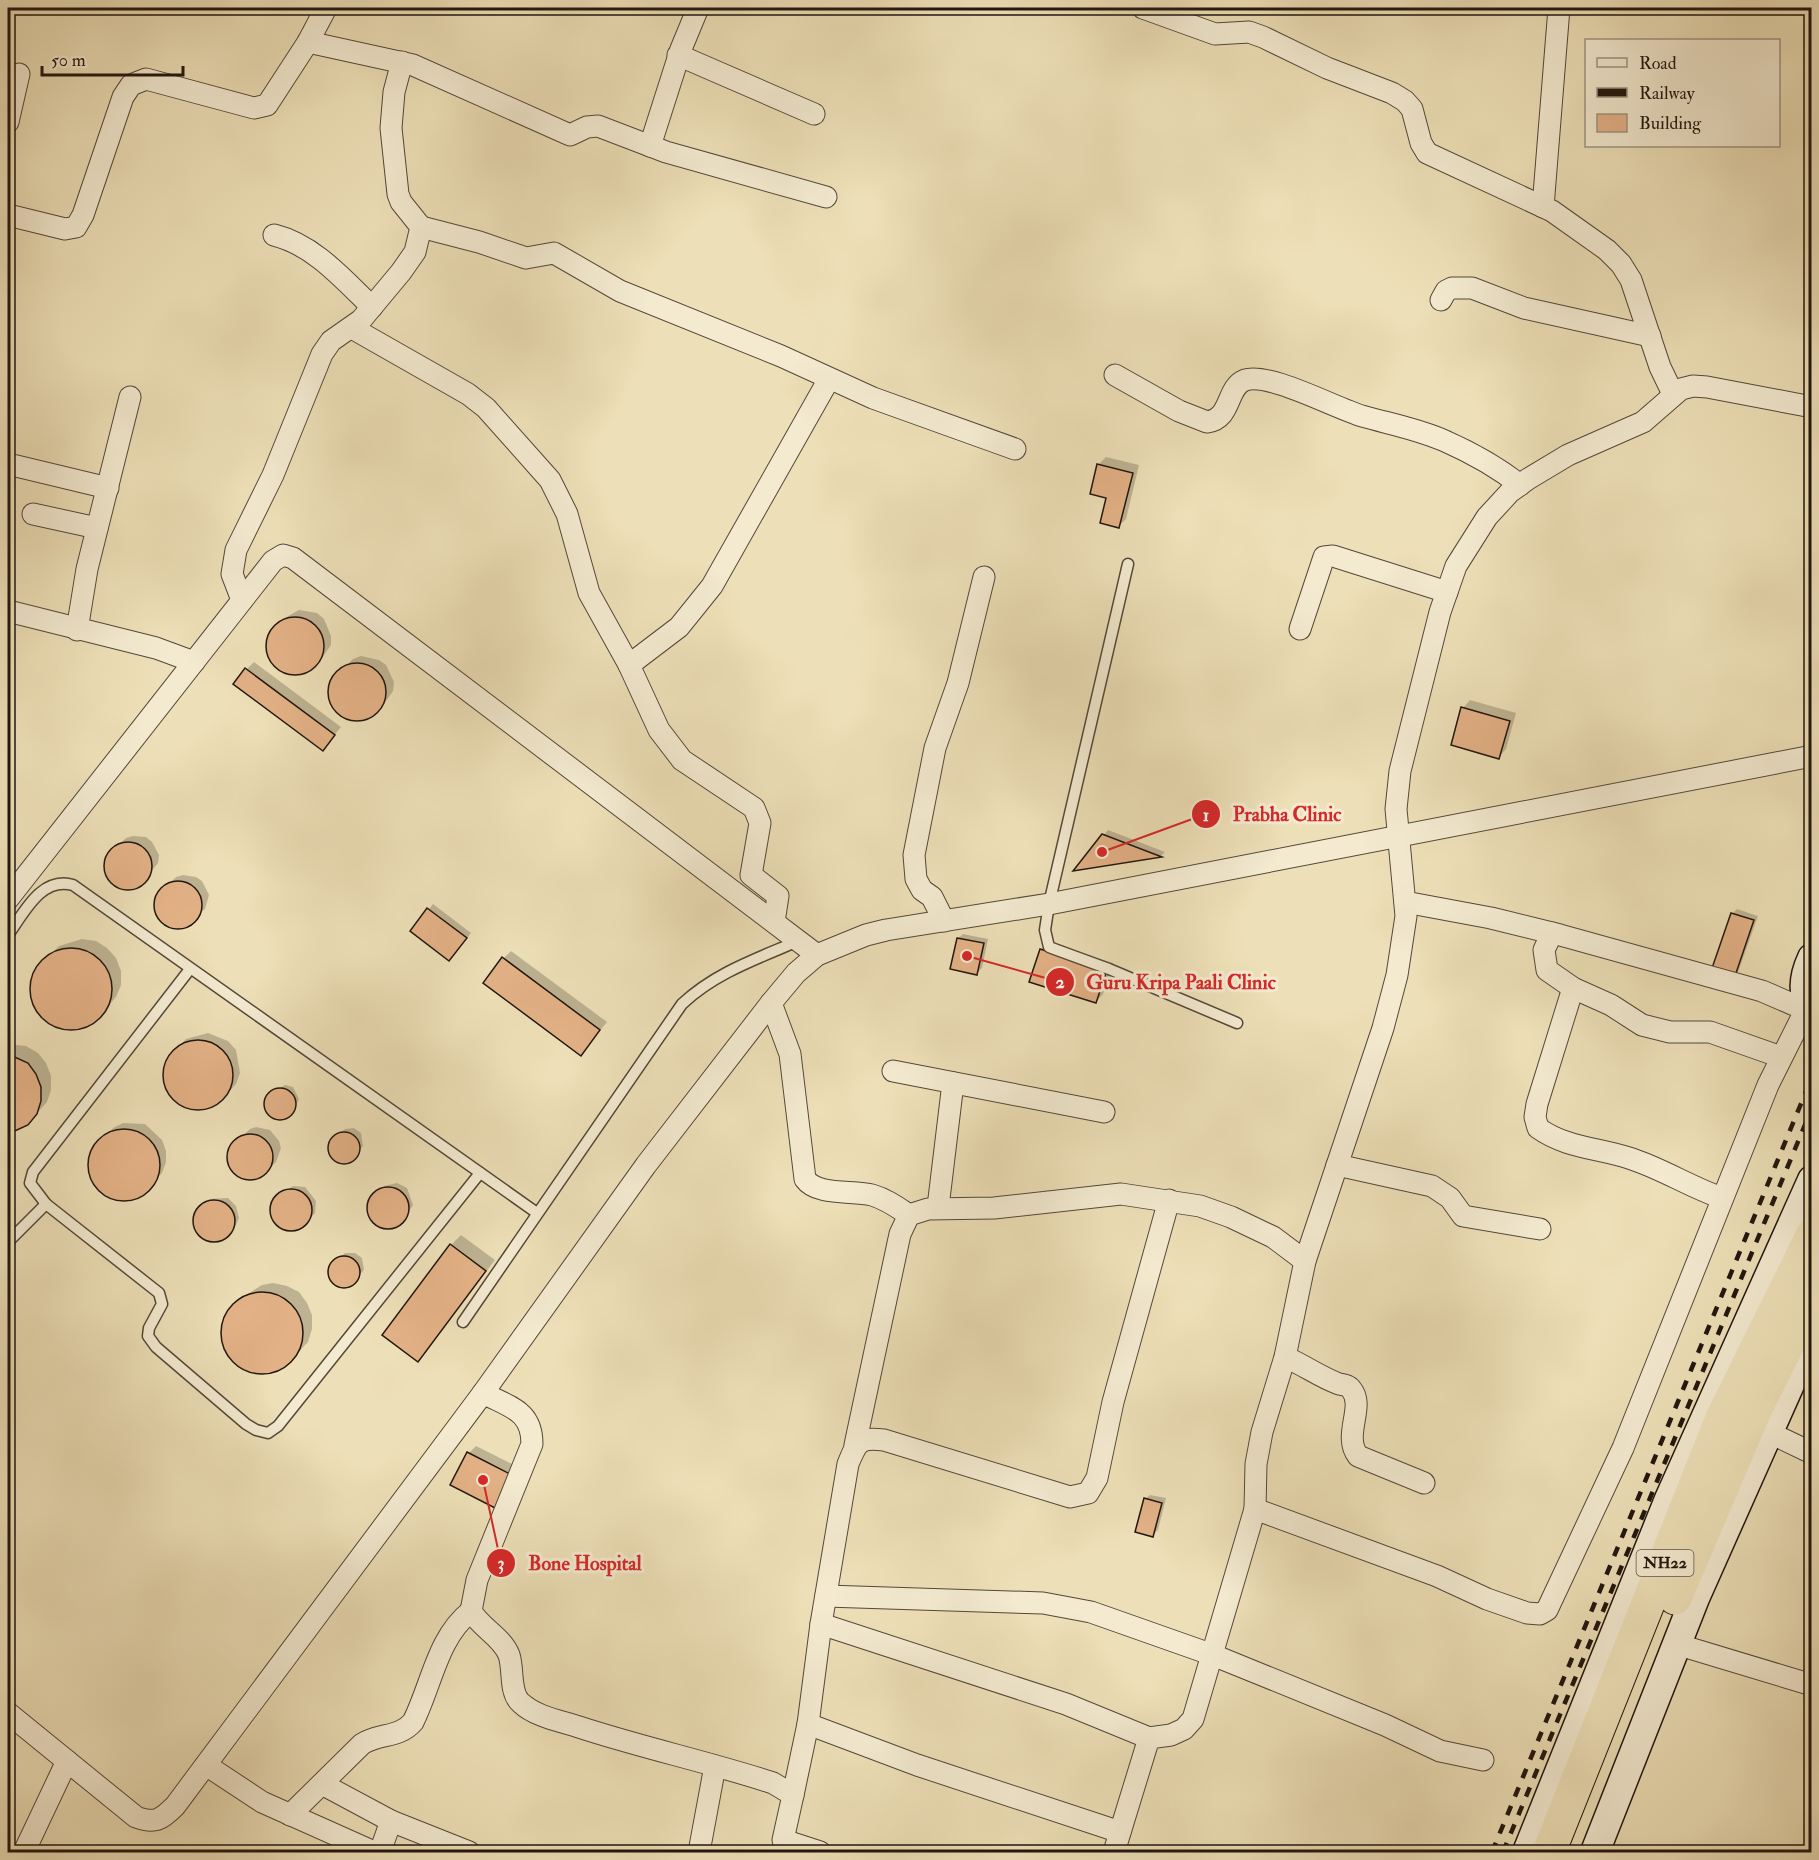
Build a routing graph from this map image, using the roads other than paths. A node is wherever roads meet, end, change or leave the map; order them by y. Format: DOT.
graph roads {
  1 [pos="326,8"];
  2 [pos="698,8"];
  3 [pos="1143,8"];
  4 [pos="1559,8"];
  5 [pos="1176,14"];
  6 [pos="308,42"];
  7 [pos="678,56"];
  8 [pos="402,62"];
  9 [pos="19,74"];
  10 [pos="814,114"];
  11 [pos="8,122"];
  12 [pos="650,147"];
  13 [pos="826,197"];
  14 [pos="1543,207"];
  15 [pos="8,215"];
  16 [pos="421,227"];
  17 [pos="274,235"];
  18 [pos="1441,300"];
  19 [pos="372,307"];
  20 [pos="351,328"];
  21 [pos="1650,336"];
  22 [pos="1115,375"];
  23 [pos="829,379"];
  24 [pos="1673,394"];
  25 [pos="130,396"];
  26 [pos="1812,407"];
  27 [pos="1015,449"];
  28 [pos="8,464"];
  29 [pos="1520,485"];
  30 [pos="108,488"];
  31 [pos="33,514"];
  32 [pos="98,528"];
  33 [pos="1128,564"];
  34 [pos="984,577"];
  35 [pos="1447,592"];
  36 [pos="242,600"];
  37 [pos="8,611"];
  38 [pos="1300,629"];
  39 [pos="77,630"];
  40 [pos="194,662"];
  41 [pos="629,665"];
  42 [pos="1812,756"];
  43 [pos="1398,838"];
  44 [pos="8,899"];
  45 [pos="1405,902"];
  46 [pos="1049,904"];
  47 [pos="944,921"];
  48 [pos="774,922"];
  49 [pos="1552,933"];
  50 [pos="8,935"];
  51 [pos="798,941"];
  52 [pos="817,955"];
  53 [pos="1812,958"];
  54 [pos="190,969"];
  55 [pos="1573,988"];
  56 [pos="771,1003"];
  57 [pos="1808,1008"];
  58 [pos="1237,1023"];
  59 [pos="1781,1057"];
  60 [pos="893,1071"];
  61 [pos="953,1083"];
  62 [pos="1104,1112"];
  63 [pos="1337,1165"];
  64 [pos="480,1173"];
  65 [pos="1812,1179"];
  66 [pos="1722,1198"];
  67 [pos="1169,1200"];
  68 [pos="46,1204"];
  69 [pos="938,1207"];
  70 [pos="537,1213"];
  71 [pos="909,1215"];
  72 [pos="1540,1229"];
  73 [pos="1812,1236"];
  74 [pos="8,1242"];
  75 [pos="1305,1261"];
  76 [pos="1812,1296"];
  77 [pos="463,1322"];
  78 [pos="1812,1335"];
  79 [pos="1285,1357"];
  80 [pos="483,1393"];
  81 [pos="1768,1432"];
  82 [pos="855,1445"];
  83 [pos="1812,1453"];
  84 [pos="1424,1483"];
  85 [pos="1255,1509"];
  86 [pos="826,1596"];
  87 [pos="471,1611"];
  88 [pos="821,1624"];
  89 [pos="1676,1644"];
  90 [pos="1213,1655"];
  91 [pos="1812,1685"];
  92 [pos="8,1713"];
  93 [pos="808,1724"];
  94 [pos="1149,1738"];
  95 [pos="1483,1760"];
  96 [pos="67,1761"];
  97 [pos="206,1765"];
  98 [pos="716,1766"];
  99 [pos="322,1784"];
  100 [pos="793,1795"];
  101 [pos="290,1815"];
  102 [pos="391,1821"];
  103 [pos="1117,1842"];
  104 [pos="782,1846"];
  105 [pos="24,1852"];
  106 [pos="374,1852"];
  107 [pos="380,1852"];
  108 [pos="468,1852"];
  109 [pos="699,1852"];
  110 [pos="820,1852"];
  111 [pos="1527,1852"];
  112 [pos="1549,1852"];
  113 [pos="1573,1852"];
  114 [pos="1595,1852"];
  1 -- 6 [label="street"];
  2 -- 7 [label="street"];
  3 -- 5 [label="street"];
  4 -- 14 [label="street"];
  5 -- 14 [label="street"];
  6 -- 8 [label="street"];
  6 -- 15 [label="street"];
  7 -- 10 [label="street"];
  7 -- 12 [label="street"];
  8 -- 12 [label="street"];
  8 -- 16 [label="street"];
  9 -- 11 [label="street"];
  12 -- 13 [label="street"];
  14 -- 21 [label="street"];
  16 -- 19 [label="street"];
  16 -- 23 [label="street"];
  17 -- 19 [label="street"];
  18 -- 21 [label="street"];
  19 -- 20 [label="street"];
  20 -- 36 [label="street"];
  20 -- 41 [label="street"];
  21 -- 24 [label="street"];
  22 -- 29 [label="street"];
  23 -- 27 [label="street"];
  23 -- 41 [label="street"];
  24 -- 26 [label="street"];
  24 -- 29 [label="street"];
  25 -- 30 [label="street"];
  28 -- 30 [label="street"];
  29 -- 35 [label="street"];
  30 -- 32 [label="street"];
  31 -- 32 [label="street"];
  32 -- 39 [label="street"];
  33 -- 46 [label="lane"];
  34 -- 47 [label="street"];
  35 -- 38 [label="street"];
  35 -- 43 [label="street"];
  36 -- 40 [label="street"];
  36 -- 48 [label="street"];
  37 -- 39 [label="street"];
  39 -- 40 [label="street"];
  40 -- 44 [label="street"];
  41 -- 48 [label="street"];
  42 -- 43 [label="street"];
  43 -- 45 [label="street"];
  43 -- 46 [label="street"];
  45 -- 49 [label="street"];
  45 -- 63 [label="street"];
  46 -- 47 [label="street"];
  46 -- 58 [label="lane"];
  47 -- 52 [label="street"];
  48 -- 51 [label="street"];
  49 -- 55 [label="street"];
  49 -- 57 [label="street"];
  50 -- 54 [label="lane"];
  51 -- 52 [label="street"];
  51 -- 70 [label="lane"];
  52 -- 56 [label="street"];
  53 -- 57 [label="street"];
  54 -- 64 [label="lane"];
  54 -- 68 [label="lane"];
  55 -- 59 [label="street"];
  55 -- 66 [label="street"];
  56 -- 71 [label="street"];
  56 -- 80 [label="street"];
  57 -- 59 [label="street"];
  59 -- 66 [label="street"];
  60 -- 61 [label="street"];
  61 -- 62 [label="street"];
  61 -- 69 [label="street"];
  63 -- 72 [label="street"];
  63 -- 75 [label="street"];
  64 -- 68 [label="lane"];
  64 -- 70 [label="lane"];
  65 -- 111 [label="street"];
  66 -- 85 [label="street"];
  67 -- 69 [label="street"];
  67 -- 75 [label="street"];
  67 -- 82 [label="street"];
  68 -- 74 [label="lane"];
  69 -- 71 [label="street"];
  70 -- 77 [label="lane"];
  71 -- 82 [label="street"];
  73 -- 112 [label="highway, NH22"];
  75 -- 79 [label="street"];
  76 -- 113 [label="highway, NH22"];
  78 -- 81 [label="street"];
  79 -- 84 [label="street"];
  79 -- 85 [label="street"];
  80 -- 87 [label="street"];
  80 -- 97 [label="street"];
  81 -- 83 [label="street"];
  81 -- 89 [label="street"];
  82 -- 86 [label="street"];
  85 -- 90 [label="street"];
  86 -- 88 [label="street"];
  86 -- 90 [label="street"];
  87 -- 98 [label="street"];
  87 -- 99 [label="street"];
  88 -- 93 [label="street"];
  88 -- 94 [label="street"];
  89 -- 91 [label="street"];
  89 -- 114 [label="street"];
  90 -- 94 [label="street"];
  90 -- 95 [label="street"];
  92 -- 96 [label="street"];
  93 -- 100 [label="street"];
  93 -- 103 [label="street"];
  94 -- 103 [label="street"];
  96 -- 97 [label="street"];
  96 -- 105 [label="street"];
  97 -- 101 [label="street"];
  98 -- 100 [label="street"];
  98 -- 109 [label="street"];
  99 -- 101 [label="street"];
  99 -- 102 [label="street"];
  100 -- 104 [label="street"];
  101 -- 106 [label="street"];
  102 -- 107 [label="street"];
  102 -- 108 [label="street"];
  104 -- 110 [label="street"];
}
